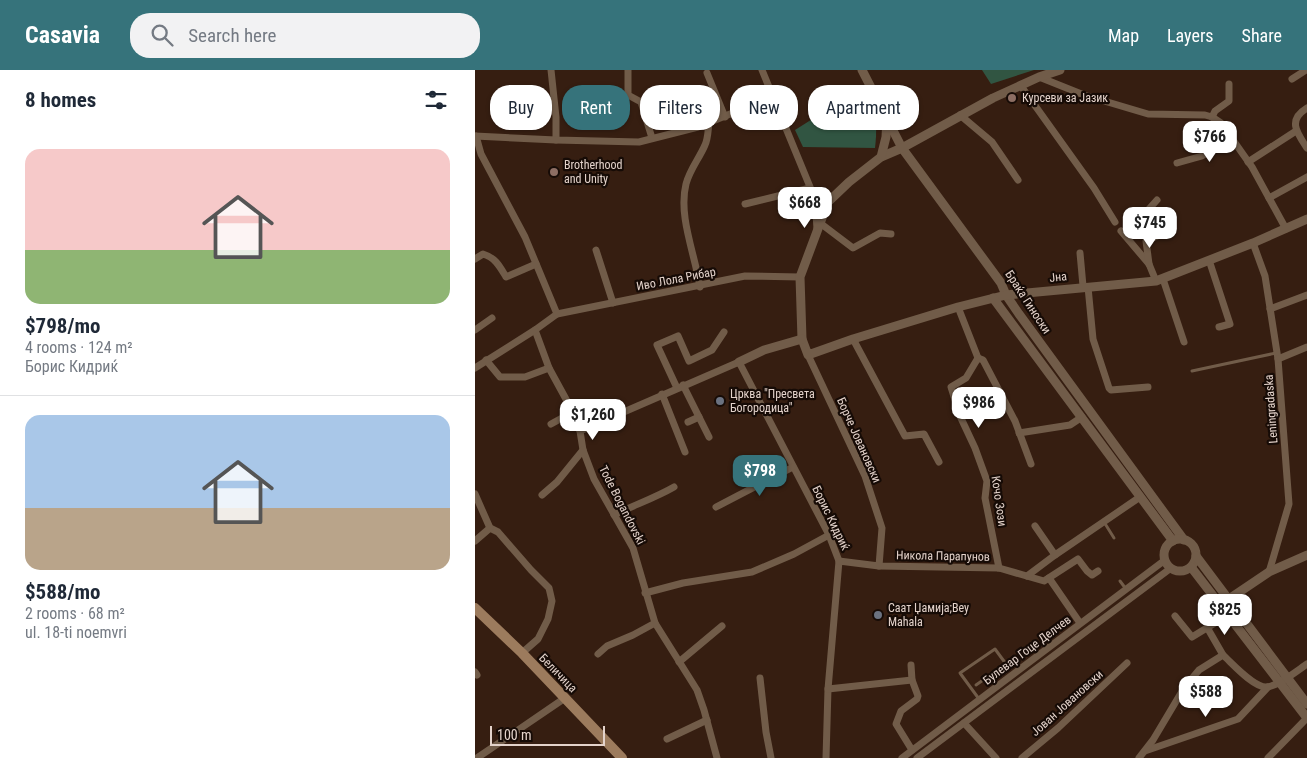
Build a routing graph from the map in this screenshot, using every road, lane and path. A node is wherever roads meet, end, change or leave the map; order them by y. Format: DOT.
graph roads {
  1 [pos="551,70"];
  2 [pos="628,70"];
  3 [pos="762,70"];
  4 [pos="862,70"];
  5 [pos="1060,70"];
  6 [pos="1306,70"];
  7 [pos="707,72"];
  8 [pos="1039,77"];
  9 [pos="1292,80"];
  10 [pos="1229,84"];
  11 [pos="767,85"];
  12 [pos="870,85"];
  13 [pos="1021,86"];
  14 [pos="1307,108"];
  15 [pos="730,115"];
  16 [pos="961,115"];
  17 [pos="1212,116"];
  18 [pos="725,117"];
  19 [pos="720,119"];
  20 [pos="682,130"];
  21 [pos="708,130"];
  22 [pos="786,130"];
  23 [pos="886,130"];
  24 [pos="893,130"];
  25 [pos="1296,131"];
  26 [pos="476,136"];
  27 [pos="1230,136"];
  28 [pos="652,138"];
  29 [pos="556,140"];
  30 [pos="902,148"];
  31 [pos="1307,148"];
  32 [pos="881,157"];
  33 [pos="1248,162"];
  34 [pos="1177,163"];
  35 [pos="1307,177"];
  36 [pos="1018,180"];
  37 [pos="810,188"];
  38 [pos="1269,198"];
  39 [pos="815,199"];
  40 [pos="1157,200"];
  41 [pos="829,202"];
  42 [pos="745,204"];
  43 [pos="1307,219"];
  44 [pos="1115,222"];
  45 [pos="819,227"];
  46 [pos="1286,229"];
  47 [pos="1121,231"];
  48 [pos="1168,231"];
  49 [pos="891,234"];
  50 [pos="1149,240"];
  51 [pos="1253,243"];
  52 [pos="596,250"];
  53 [pos="1081,253"];
  54 [pos="475,259"];
  55 [pos="1209,260"];
  56 [pos="537,264"];
  57 [pos="1149,264"];
  58 [pos="613,274"];
  59 [pos="604,276"];
  60 [pos="801,276"];
  61 [pos="1159,280"];
  62 [pos="699,286"];
  63 [pos="1086,286"];
  64 [pos="1006,295"];
  65 [pos="1307,295"];
  66 [pos="993,298"];
  67 [pos="613,303"];
  68 [pos="958,307"];
  69 [pos="1270,309"];
  70 [pos="557,314"];
  71 [pos="492,318"];
  72 [pos="1219,327"];
  73 [pos="475,330"];
  74 [pos="535,330"];
  75 [pos="724,332"];
  76 [pos="802,339"];
  77 [pos="853,339"];
  78 [pos="1184,342"];
  79 [pos="1307,348"];
  80 [pos="808,355"];
  81 [pos="1277,356"];
  82 [pos="977,358"];
  83 [pos="486,360"];
  84 [pos="739,362"];
  85 [pos="475,368"];
  86 [pos="549,368"];
  87 [pos="1192,371"];
  88 [pos="680,387"];
  89 [pos="1148,387"];
  90 [pos="662,394"];
  91 [pos="573,412"];
  92 [pos="699,417"];
  93 [pos="1082,417"];
  94 [pos="688,422"];
  95 [pos="551,424"];
  96 [pos="580,430"];
  97 [pos="1019,433"];
  98 [pos="709,437"];
  99 [pos="583,450"];
  100 [pos="685,452"];
  101 [pos="939,462"];
  102 [pos="1031,464"];
  103 [pos="793,467"];
  104 [pos="674,487"];
  105 [pos="475,494"];
  106 [pos="542,495"];
  107 [pos="1139,497"];
  108 [pos="717,507"];
  109 [pos="614,516"];
  110 [pos="1103,522"];
  111 [pos="1035,526"];
  112 [pos="490,528"];
  113 [pos="829,535"];
  114 [pos="1114,538"];
  115 [pos="1184,540"];
  116 [pos="475,541"];
  117 [pos="1173,541"];
  118 [pos="1055,555"];
  119 [pos="1307,555"];
  120 [pos="1196,556"];
  121 [pos="1165,560"];
  122 [pos="839,561"];
  123 [pos="879,566"];
  124 [pos="1191,567"];
  125 [pos="999,568"];
  126 [pos="1171,568"];
  127 [pos="1098,571"];
  128 [pos="1269,572"];
  129 [pos="1027,576"];
  130 [pos="1049,578"];
  131 [pos="1120,581"];
  132 [pos="1126,589"];
  133 [pos="645,593"];
  134 [pos="1224,602"];
  135 [pos="475,608"];
  136 [pos="1228,615"];
  137 [pos="1175,616"];
  138 [pos="655,623"];
  139 [pos="1080,623"];
  140 [pos="722,626"];
  141 [pos="1208,629"];
  142 [pos="522,654"];
  143 [pos="598,654"];
  144 [pos="1223,655"];
  145 [pos="679,662"];
  146 [pos="1127,663"];
  147 [pos="1307,664"];
  148 [pos="911,665"];
  149 [pos="989,675"];
  150 [pos="760,678"];
  151 [pos="1284,679"];
  152 [pos="912,680"];
  153 [pos="977,685"];
  154 [pos="998,686"];
  155 [pos="1268,687"];
  156 [pos="828,689"];
  157 [pos="565,698"];
  158 [pos="979,700"];
  159 [pos="1307,704"];
  160 [pos="1307,718"];
  161 [pos="707,720"];
  162 [pos="964,723"];
  163 [pos="667,739"];
  164 [pos="912,750"];
  165 [pos="1145,751"];
  166 [pos="477,758"];
  167 [pos="623,758"];
  168 [pos="717,758"];
  169 [pos="771,758"];
  170 [pos="826,758"];
  171 [pos="902,758"];
  172 [pos="917,758"];
  173 [pos="996,758"];
  174 [pos="1022,758"];
  175 [pos="1139,758"];
  176 [pos="1268,758"];
  1 -- 29 [label="street"];
  2 -- 28 [label="street"];
  3 -- 11 [label="street"];
  4 -- 12 [label="street, Браќа Гиноски"];
  5 -- 8 [label="street"];
  6 -- 9 [label="street"];
  7 -- 18 [label="street"];
  8 -- 13 [label="street"];
  8 -- 17 [label="street"];
  10 -- 17 [label="street"];
  13 -- 16 [label="street"];
  13 -- 44 [label="street"];
  14 -- 25 [label="street"];
  15 -- 18 [label="street"];
  16 -- 30 [label="street"];
  16 -- 36 [label="street"];
  17 -- 27 [label="street"];
  18 -- 19 [label="street"];
  20 -- 28 [label="street"];
  21 -- 62 [label="street"];
  22 -- 37 [label="street"];
  23 -- 32 [label="street"];
  24 -- 30 [label="street, Браќа Гиноски"];
  25 -- 31 [label="street"];
  25 -- 33 [label="street"];
  26 -- 29 [label="street"];
  26 -- 56 [label="street"];
  27 -- 33 [label="street"];
  27 -- 34 [label="street"];
  28 -- 29 [label="street"];
  30 -- 32 [label="street"];
  30 -- 64 [label="street, Браќа Гиноски"];
  32 -- 41 [label="street"];
  33 -- 38 [label="street"];
  35 -- 38 [label="street"];
  37 -- 39 [label="street"];
  37 -- 42 [label="street"];
  38 -- 46 [label="street"];
  39 -- 41 [label="street"];
  39 -- 45 [label="street"];
  40 -- 50 [label="street"];
  41 -- 45 [label="street"];
  43 -- 46 [label="street, Јна"];
  45 -- 49 [label="street"];
  45 -- 60 [label="street"];
  46 -- 51 [label="street, Јна"];
  47 -- 57 [label="street"];
  48 -- 50 [label="street"];
  50 -- 57 [label="street"];
  51 -- 55 [label="street, Јна"];
  51 -- 69 [label="street, Leningradaska"];
  52 -- 59 [label="street"];
  53 -- 63 [label="street"];
  54 -- 56 [label="street"];
  55 -- 61 [label="street, Јна"];
  55 -- 72 [label="street"];
  56 -- 70 [label="street"];
  57 -- 61 [label="street"];
  58 -- 59 [label="street"];
  59 -- 67 [label="street"];
  60 -- 62 [label="street, Иво Лола Рибар"];
  60 -- 76 [label="street"];
  61 -- 63 [label="street, Јна"];
  61 -- 78 [label="street"];
  62 -- 67 [label="street, Иво Лола Рибар"];
  63 -- 64 [label="street, Јна"];
  63 -- 89 [label="street"];
  64 -- 66 [label="street, Јна"];
  64 -- 115 [label="street, Браќа Гиноски"];
  65 -- 69 [label="street"];
  66 -- 68 [label="street, Јна"];
  66 -- 93 [label="street, Браќа Гиноски"];
  67 -- 70 [label="street, Иво Лола Рибар"];
  68 -- 77 [label="street, Јна"];
  68 -- 82 [label="street"];
  69 -- 81 [label="street, Leningradaska"];
  70 -- 74 [label="street"];
  71 -- 73 [label="street"];
  74 -- 83 [label="street"];
  74 -- 86 [label="street, Tode Bogandovski"];
  75 -- 88 [label="street"];
  76 -- 80 [label="street"];
  76 -- 84 [label="street"];
  77 -- 80 [label="street, Јна"];
  77 -- 101 [label="street"];
  79 -- 81 [label="street"];
  80 -- 123 [label="street, Борче Јовановски"];
  81 -- 87 [label="lane"];
  81 -- 128 [label="street, Leningradaska"];
  82 -- 97 [label="street"];
  82 -- 125 [label="street, Кочо Зози"];
  83 -- 85 [label="street"];
  83 -- 86 [label="street"];
  84 -- 88 [label="street"];
  84 -- 103 [label="street, Борис Кидриќ"];
  86 -- 91 [label="street, Tode Bogandovski"];
  88 -- 90 [label="street"];
  88 -- 92 [label="street"];
  90 -- 96 [label="street"];
  90 -- 100 [label="street"];
  91 -- 95 [label="street"];
  91 -- 96 [label="street, Tode Bogandovski"];
  92 -- 94 [label="street"];
  92 -- 98 [label="street"];
  93 -- 97 [label="street"];
  93 -- 107 [label="street, Браќа Гиноски"];
  96 -- 99 [label="street, Tode Bogandovski"];
  97 -- 102 [label="street"];
  99 -- 106 [label="street"];
  99 -- 109 [label="street, Tode Bogandovski"];
  103 -- 108 [label="street"];
  103 -- 113 [label="street, Борис Кидриќ"];
  104 -- 109 [label="street"];
  105 -- 112 [label="street"];
  107 -- 110 [label="street"];
  107 -- 117 [label="street, Браќа Гиноски"];
  109 -- 133 [label="street, Tode Bogandovski"];
  110 -- 114 [label="lane"];
  110 -- 118 [label="street"];
  111 -- 118 [label="street"];
  112 -- 116 [label="street"];
  112 -- 142 [label="street"];
  113 -- 122 [label="street, Борис Кидриќ"];
  113 -- 133 [label="street"];
  115 -- 117 [label="street"];
  115 -- 120 [label="street, Браќа Гиноски"];
  117 -- 121 [label="street"];
  118 -- 129 [label="street"];
  119 -- 128 [label="street"];
  120 -- 124 [label="street"];
  120 -- 134 [label="street, Браќа Гиноски"];
  121 -- 126 [label="street"];
  121 -- 132 [label="street, Булевар Гоце Делчев"];
  122 -- 123 [label="street, Никола Парапунов"];
  122 -- 156 [label="street, Борис Кидриќ"];
  123 -- 125 [label="street, Никола Парапунов"];
  124 -- 126 [label="street"];
  124 -- 134 [label="street, Браќа Гиноски"];
  125 -- 129 [label="street, Никола Парапунов"];
  126 -- 162 [label="street, Булевар Гоце Делчев"];
  127 -- 130 [label="street"];
  128 -- 134 [label="street"];
  129 -- 130 [label="street, Никола Парапунов"];
  130 -- 139 [label="street"];
  131 -- 132 [label="lane"];
  132 -- 139 [label="street, Булевар Гоце Делчев"];
  133 -- 138 [label="street, Tode Bogandovski"];
  134 -- 136 [label="street, Браќа Гиноски"];
  134 -- 151 [label="street, Браќа Гиноски"];
  135 -- 142 [label="main road, Беличица"];
  136 -- 141 [label="street"];
  136 -- 151 [label="street, Браќа Гиноски"];
  137 -- 141 [label="street"];
  138 -- 143 [label="street"];
  138 -- 145 [label="street, Tode Bogandovski"];
  139 -- 154 [label="street, Булевар Гоце Делчев"];
  140 -- 145 [label="street"];
  141 -- 144 [label="street"];
  142 -- 157 [label="main road, Беличица"];
  144 -- 155 [label="street"];
  144 -- 165 [label="street"];
  145 -- 161 [label="street, Tode Bogandovski"];
  146 -- 174 [label="street, Јован Јовановски"];
  147 -- 151 [label="street"];
  148 -- 152 [label="street"];
  149 -- 153 [label="lane"];
  149 -- 154 [label="lane"];
  149 -- 158 [label="lane"];
  150 -- 169 [label="street"];
  151 -- 155 [label="street"];
  151 -- 159 [label="street, Браќа Гиноски"];
  151 -- 160 [label="street, Браќа Гиноски"];
  152 -- 156 [label="street"];
  152 -- 164 [label="street"];
  154 -- 158 [label="street, Булевар Гоце Делчев"];
  155 -- 165 [label="street"];
  156 -- 170 [label="street, Борис Кидриќ"];
  157 -- 166 [label="street"];
  157 -- 167 [label="main road, Беличица"];
  158 -- 164 [label="street, Булевар Гоце Делчев"];
  160 -- 176 [label="street"];
  161 -- 163 [label="street"];
  161 -- 168 [label="street, Tode Bogandovski"];
  162 -- 172 [label="street, Булевар Гоце Делчев"];
  162 -- 173 [label="street"];
  164 -- 171 [label="street, Булевар Гоце Делчев"];
  165 -- 175 [label="street"];
}
